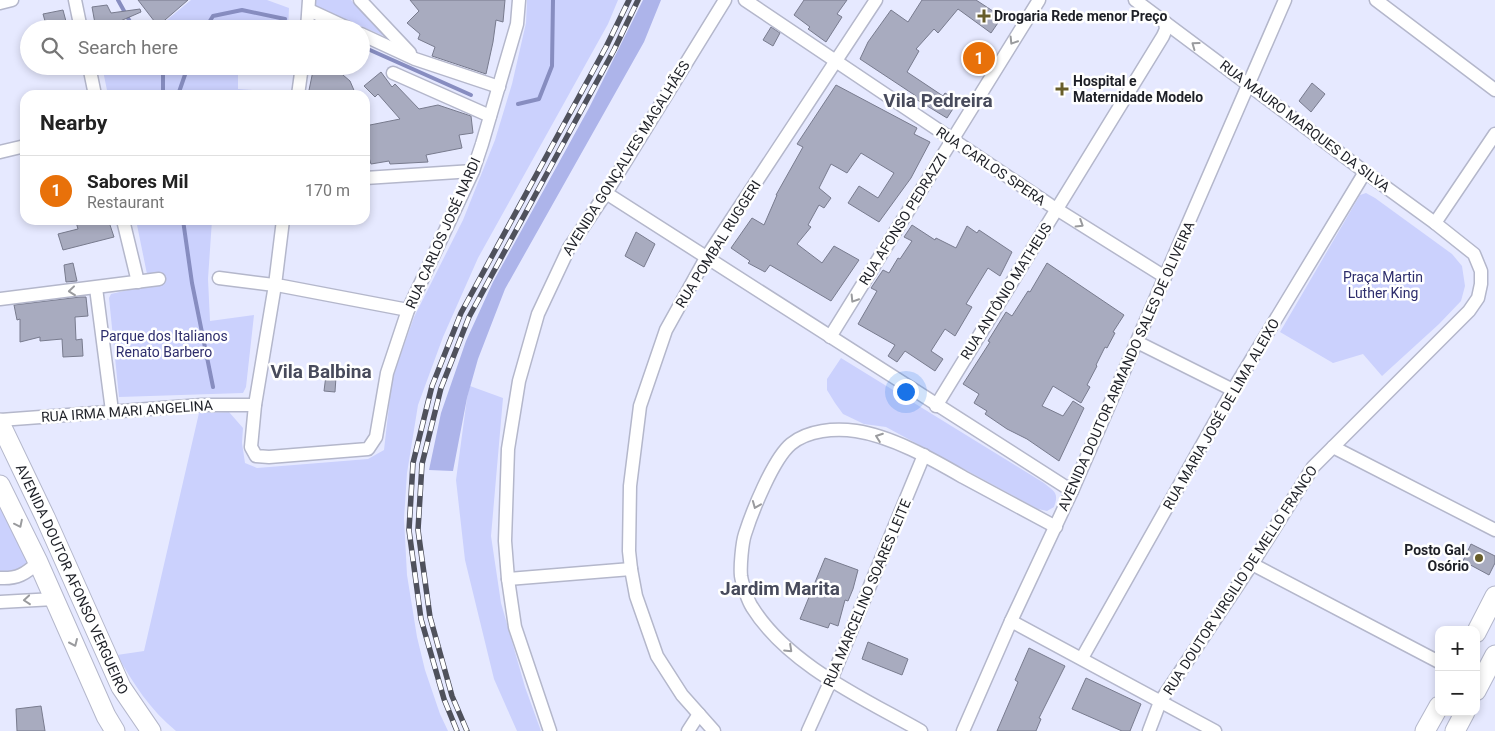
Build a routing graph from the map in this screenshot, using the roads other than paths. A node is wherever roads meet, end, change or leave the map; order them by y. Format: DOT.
graph roads {
  1 [pos="12,0"];
  2 [pos="75,0"];
  3 [pos="360,0"];
  4 [pos="519,0"];
  5 [pos="725,0"];
  6 [pos="745,0"];
  7 [pos="876,0"];
  8 [pos="1039,0"];
  9 [pos="1135,0"];
  10 [pos="1285,0"];
  11 [pos="1376,0"];
  12 [pos="0,3"];
  13 [pos="309,5"];
  14 [pos="79,20"];
  15 [pos="307,20"];
  16 [pos="335,20"];
  17 [pos="1165,22"];
  18 [pos="370,38"];
  19 [pos="415,58"];
  20 [pos="835,62"];
  21 [pos="393,73"];
  22 [pos="91,75"];
  23 [pos="301,75"];
  24 [pos="1249,84"];
  25 [pos="500,87"];
  26 [pos="94,90"];
  27 [pos="299,90"];
  28 [pos="1495,90"];
  29 [pos="490,116"];
  30 [pos="1495,134"];
  31 [pos="952,141"];
  32 [pos="20,147"];
  33 [pos="0,152"];
  34 [pos="473,171"];
  35 [pos="1364,172"];
  36 [pos="370,178"];
  37 [pos="606,193"];
  38 [pos="1056,210"];
  39 [pos="1435,223"];
  40 [pos="124,225"];
  41 [pos="282,225"];
  42 [pos="1474,254"];
  43 [pos="706,258"];
  44 [pos="1165,277"];
  45 [pos="219,278"];
  46 [pos="159,279"];
  47 [pos="138,282"];
  48 [pos="275,285"];
  49 [pos="96,288"];
  50 [pos="0,299"];
  51 [pos="408,310"];
  52 [pos="830,337"];
  53 [pos="1136,342"];
  54 [pos="1233,390"];
  55 [pos="255,405"];
  56 [pos="936,406"];
  57 [pos="112,411"];
  58 [pos="0,422"];
  59 [pos="1333,446"];
  60 [pos="924,455"];
  61 [pos="0,485"];
  62 [pos="1072,491"];
  63 [pos="45,517"];
  64 [pos="1056,527"];
  65 [pos="1495,530"];
  66 [pos="38,562"];
  67 [pos="1252,564"];
  68 [pos="631,569"];
  69 [pos="0,578"];
  70 [pos="508,579"];
  71 [pos="1495,596"];
  72 [pos="54,599"];
  73 [pos="0,602"];
  74 [pos="1012,621"];
  75 [pos="1480,626"];
  76 [pos="1495,655"];
  77 [pos="1082,658"];
  78 [pos="1435,660"];
  79 [pos="831,680"];
  80 [pos="1480,683"];
  81 [pos="1160,702"];
  82 [pos="1435,713"];
  83 [pos="699,714"];
  84 [pos="1463,716"];
  85 [pos="115,731"];
  86 [pos="151,731"];
  87 [pos="550,731"];
  88 [pos="688,731"];
  89 [pos="714,731"];
  90 [pos="808,731"];
  91 [pos="921,731"];
  92 [pos="963,731"];
  93 [pos="1149,731"];
  94 [pos="1215,731"];
  95 [pos="1425,731"];
  96 [pos="1455,731"];
  1 -- 12 [label="street"];
  2 -- 14 [label="street"];
  3 -- 19 [label="street"];
  4 -- 25 [label="street, RUA CARLOS JOSÉ NARDI"];
  5 -- 37 [label="street, AVENIDA GONÇALVES MAGALHÃES"];
  6 -- 20 [label="street, RUA CARLOS SPERA"];
  7 -- 20 [label="street, RUA POMBAL RUGGERI"];
  8 -- 31 [label="street, RUA AFONSO PEDRAZZI, one-way"];
  9 -- 17 [label="street, RUA MAURO MARQUES DA SILVA"];
  10 -- 24 [label="street, AVENIDA DOUTOR ARMANDO SALES DE OLIVEIRA"];
  11 -- 28 [label="street"];
  13 -- 15 [label="street"];
  13 -- 16 [label="street"];
  24 -- 17 [label="street, RUA MAURO MARQUES DA SILVA, one-way"];
  17 -- 38 [label="street, RUA ANTÔNIO MATHEUS"];
  18 -- 19 [label="street"];
  19 -- 25 [label="street"];
  20 -- 31 [label="street, RUA CARLOS SPERA"];
  20 -- 43 [label="street, RUA POMBAL RUGGERI"];
  21 -- 29 [label="street"];
  22 -- 26 [label="street"];
  23 -- 27 [label="street"];
  24 -- 35 [label="street, RUA MAURO MARQUES DA SILVA"];
  24 -- 44 [label="street, AVENIDA DOUTOR ARMANDO SALES DE OLIVEIRA"];
  25 -- 29 [label="street, RUA CARLOS JOSÉ NARDI"];
  29 -- 34 [label="street, RUA CARLOS JOSÉ NARDI"];
  30 -- 39 [label="street"];
  31 -- 38 [label="street, RUA CARLOS SPERA"];
  31 -- 52 [label="street, RUA AFONSO PEDRAZZI, one-way"];
  32 -- 33 [label="street"];
  34 -- 36 [label="street"];
  34 -- 51 [label="street, RUA CARLOS JOSÉ NARDI"];
  35 -- 39 [label="street, RUA MAURO MARQUES DA SILVA"];
  35 -- 54 [label="street, RUA MARIA JOSÉ DE LIMA ALEIXO"];
  37 -- 43 [label="street"];
  37 -- 70 [label="street, AVENIDA GONÇALVES MAGALHÃES"];
  38 -- 44 [label="street, RUA CARLOS SPERA, one-way"];
  38 -- 56 [label="street, RUA ANTÔNIO MATHEUS"];
  39 -- 42 [label="street, RUA MAURO MARQUES DA SILVA"];
  40 -- 47 [label="street"];
  41 -- 48 [label="street"];
  42 -- 59 [label="street, RUA DOUTOR VIRGILIO DE MELLO FRANCO"];
  43 -- 52 [label="street"];
  43 -- 68 [label="street, RUA POMBAL RUGGERI"];
  44 -- 53 [label="street, AVENIDA DOUTOR ARMANDO SALES DE OLIVEIRA"];
  45 -- 48 [label="street"];
  46 -- 47 [label="street"];
  47 -- 49 [label="street"];
  48 -- 51 [label="street"];
  48 -- 55 [label="street"];
  49 -- 50 [label="street, one-way"];
  49 -- 57 [label="street"];
  51 -- 55 [label="street, RUA CARLOS JOSÉ NARDI"];
  52 -- 56 [label="street"];
  53 -- 54 [label="street"];
  53 -- 62 [label="street, AVENIDA DOUTOR ARMANDO SALES DE OLIVEIRA"];
  54 -- 77 [label="street, RUA MARIA JOSÉ DE LIMA ALEIXO"];
  55 -- 57 [label="street, RUA IRMA MARI ANGELINA"];
  56 -- 62 [label="street"];
  57 -- 58 [label="street, RUA IRMA MARI ANGELINA"];
  58 -- 63 [label="main road, AVENIDA DOUTOR AFONSO VERGUEIRO"];
  59 -- 65 [label="street"];
  59 -- 67 [label="street, RUA DOUTOR VIRGILIO DE MELLO FRANCO"];
  60 -- 64 [label="street"];
  60 -- 79 [label="street, RUA MARCELINO SOARES LEITE"];
  60 -- 79 [label="street, one-way"];
  61 -- 66 [label="main road, AVENIDA DOUTOR AFONSO VERGUEIRO, one-way"];
  62 -- 64 [label="street, AVENIDA DOUTOR ARMANDO SALES DE OLIVEIRA"];
  63 -- 66 [label="main road"];
  63 -- 86 [label="main road, AVENIDA DOUTOR AFONSO VERGUEIRO"];
  64 -- 74 [label="street, AVENIDA DOUTOR ARMANDO SALES DE OLIVEIRA"];
  66 -- 69 [label="street"];
  66 -- 72 [label="main road, AVENIDA DOUTOR AFONSO VERGUEIRO"];
  67 -- 78 [label="street"];
  67 -- 81 [label="street, RUA DOUTOR VIRGILIO DE MELLO FRANCO"];
  68 -- 70 [label="street"];
  68 -- 83 [label="street, RUA POMBAL RUGGERI"];
  70 -- 87 [label="street, AVENIDA GONÇALVES MAGALHÃES"];
  71 -- 75 [label="main road"];
  72 -- 73 [label="street, one-way"];
  72 -- 85 [label="main road, AVENIDA DOUTOR AFONSO VERGUEIRO, one-way"];
  72 -- 86 [label="main road"];
  74 -- 77 [label="street"];
  74 -- 92 [label="street, AVENIDA DOUTOR ARMANDO SALES DE OLIVEIRA"];
  76 -- 80 [label="main road"];
  77 -- 81 [label="street"];
  79 -- 90 [label="street, RUA MARCELINO SOARES LEITE"];
  79 -- 91 [label="street"];
  81 -- 93 [label="street, RUA DOUTOR VIRGILIO DE MELLO FRANCO"];
  81 -- 94 [label="street"];
  82 -- 95 [label="main road"];
  83 -- 88 [label="street"];
  83 -- 89 [label="street, RUA POMBAL RUGGERI"];
  84 -- 96 [label="main road"];
}
